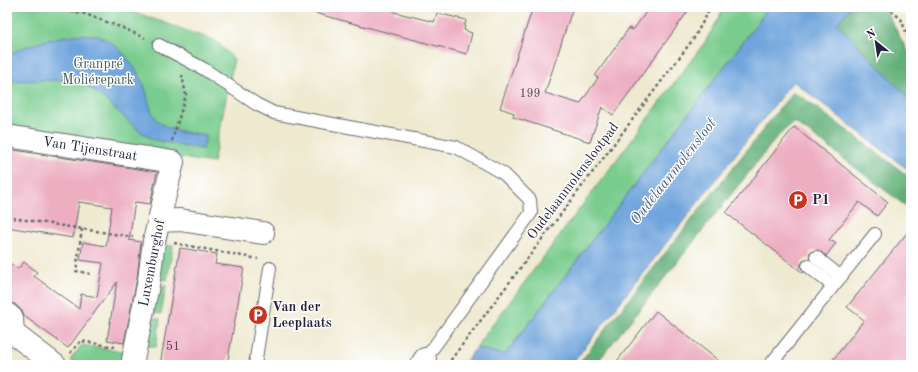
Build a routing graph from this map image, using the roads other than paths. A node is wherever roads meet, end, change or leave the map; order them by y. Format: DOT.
graph roads {
  1 [pos="159,45"];
  2 [pos="7,136"];
  3 [pos="172,152"];
  4 [pos="154,221"];
  5 [pos="262,233"];
  6 [pos="875,234"];
  7 [pos="812,261"];
  8 [pos="270,268"];
  9 [pos="837,281"];
  10 [pos="7,314"];
  11 [pos="423,362"];
  12 [pos="55,365"];
  13 [pos="132,365"];
  14 [pos="255,365"];
  15 [pos="770,365"];
  1 -- 11 [label="lane"];
  2 -- 3 [label="street, Van Tijenstraat"];
  3 -- 4 [label="street, Luxemburghof"];
  4 -- 5 [label="street"];
  4 -- 13 [label="street, Luxemburghof"];
  6 -- 9 [label="lane"];
  7 -- 9 [label="lane"];
  8 -- 14 [label="lane"];
  9 -- 15 [label="lane"];
  10 -- 12 [label="street"];
}
